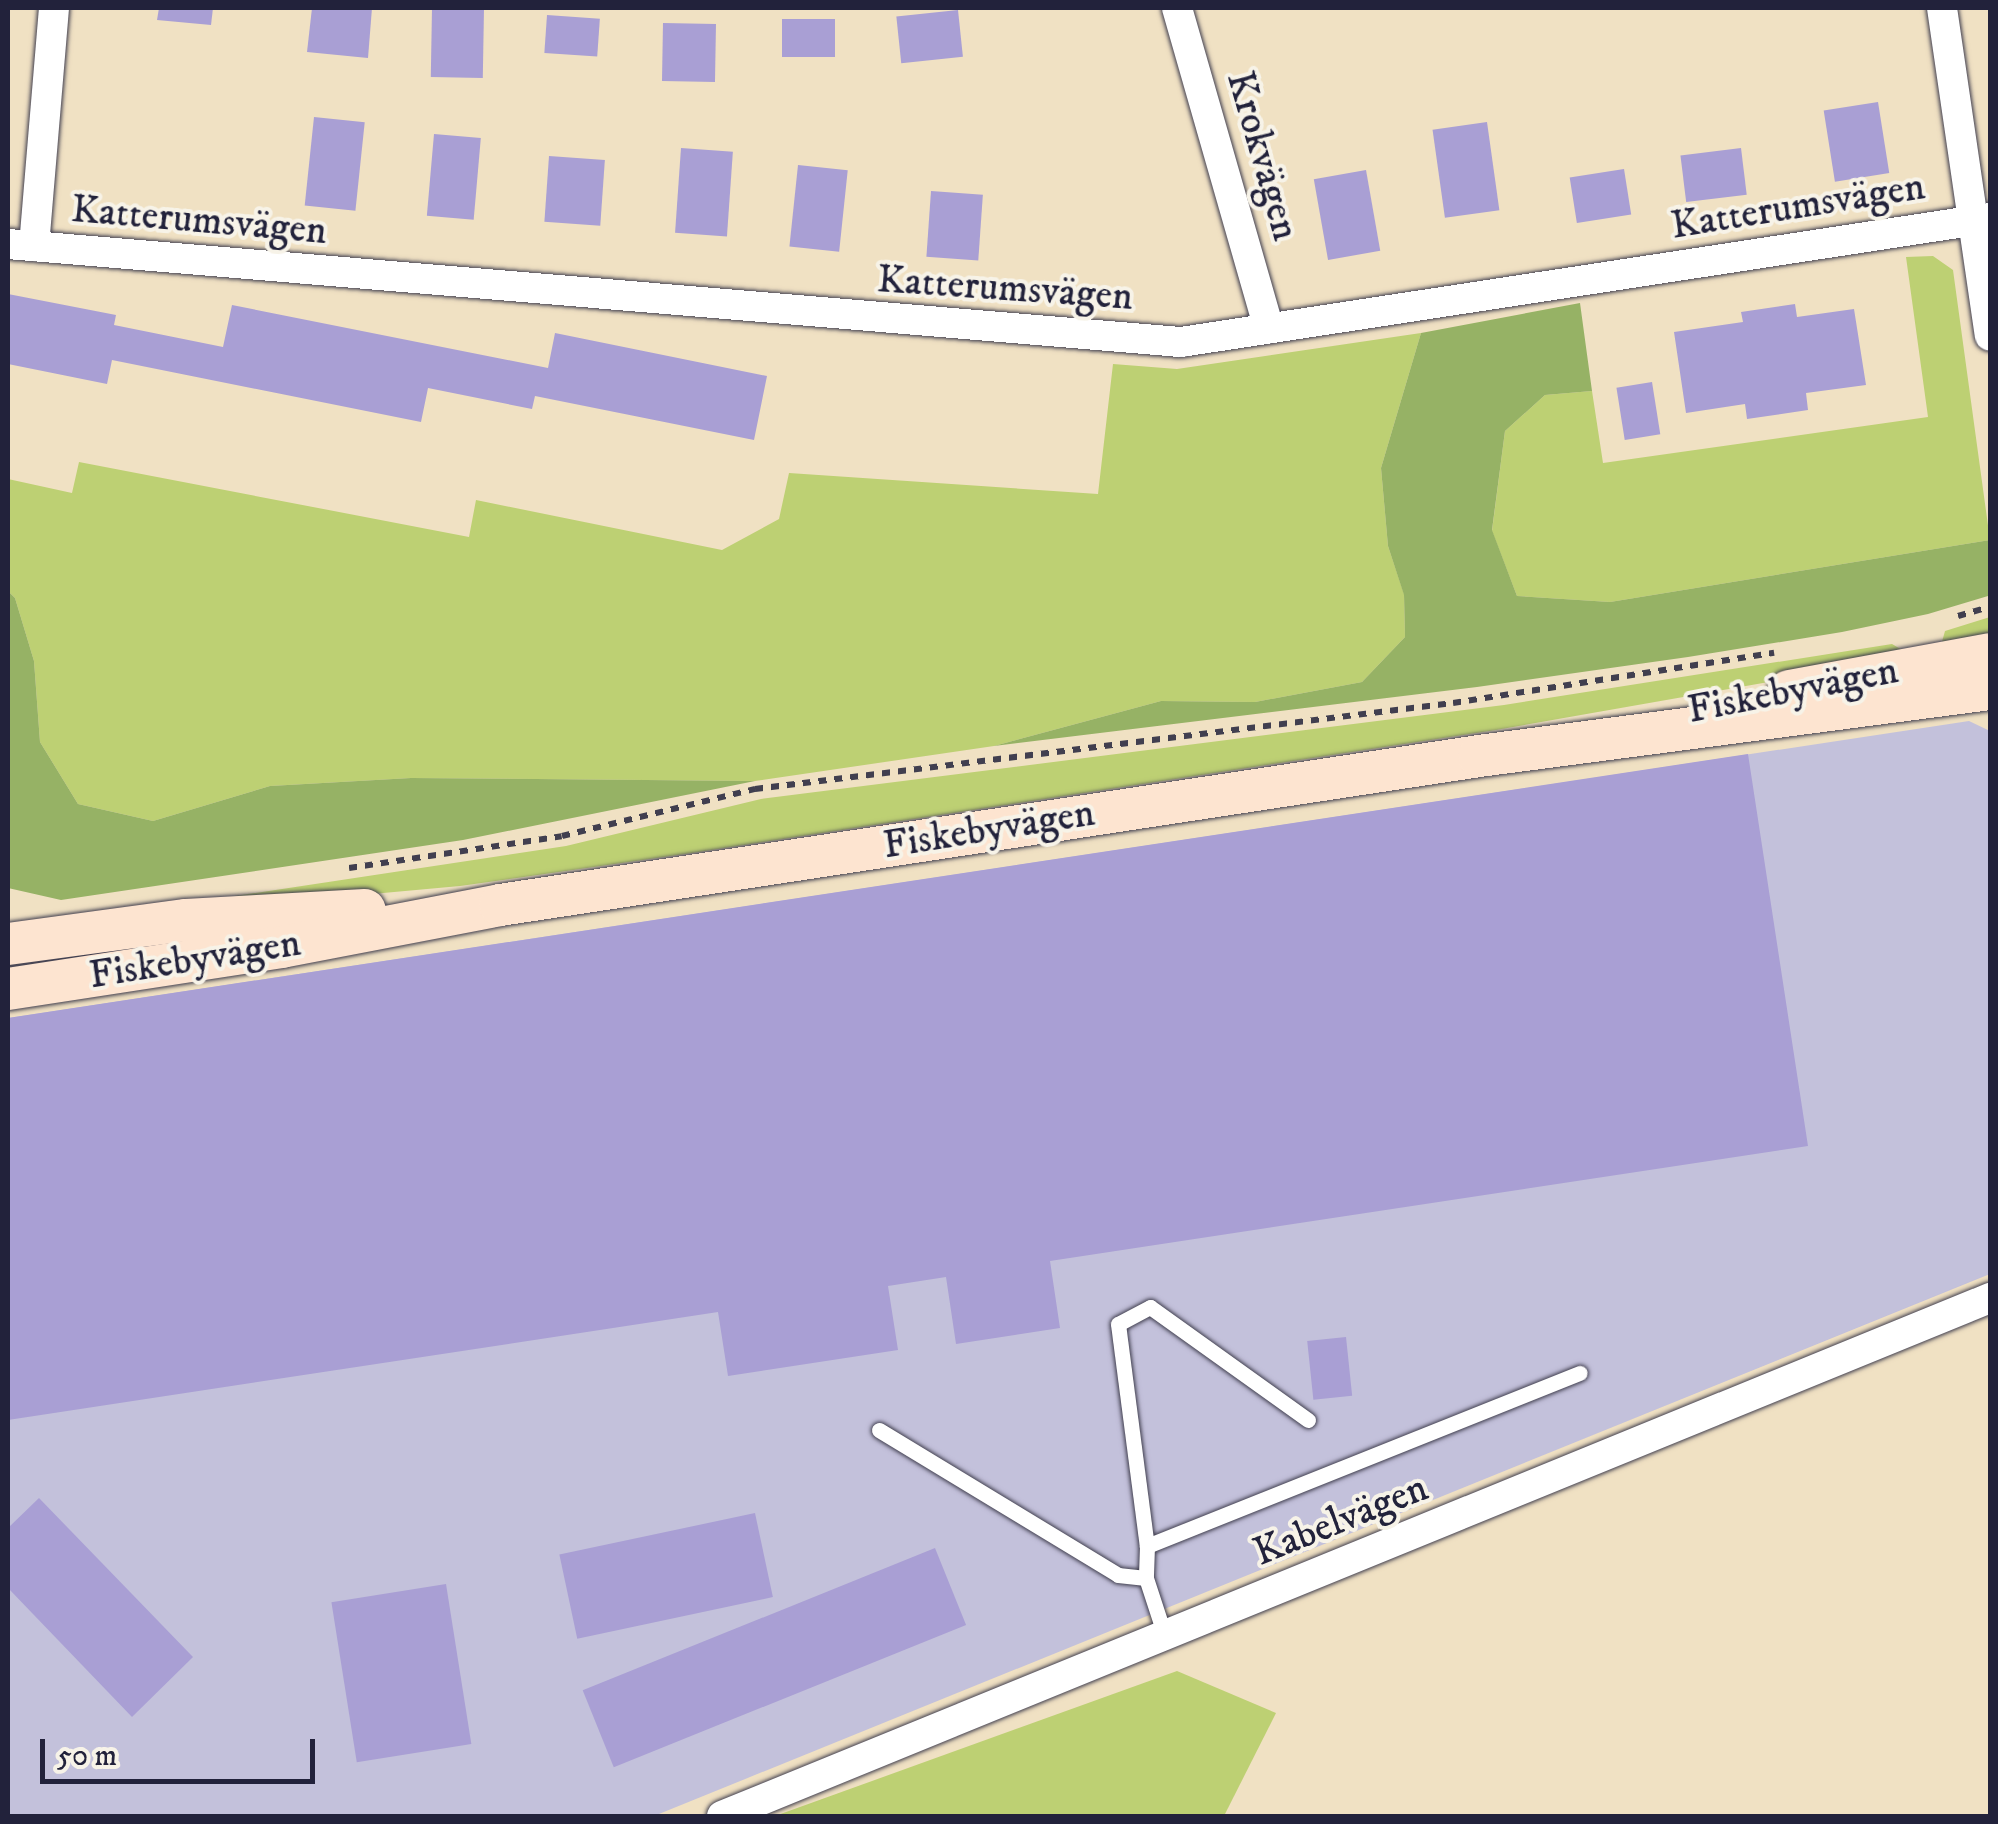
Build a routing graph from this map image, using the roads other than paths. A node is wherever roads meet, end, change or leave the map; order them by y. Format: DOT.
graph roads {
  1 [pos="54,8"];
  2 [pos="1177,8"];
  3 [pos="1942,8"];
  4 [pos="1982,220"];
  5 [pos="20,245"];
  6 [pos="1270,328"];
  7 [pos="1990,336"];
  8 [pos="1990,654"];
  9 [pos="1990,689"];
  10 [pos="1479,756"];
  11 [pos="500,905"];
  12 [pos="8,944"];
  13 [pos="8,989"];
  14 [pos="1990,1298"];
  15 [pos="1580,1373"];
  16 [pos="1308,1420"];
  17 [pos="880,1430"];
  18 [pos="1148,1546"];
  19 [pos="1146,1578"];
  20 [pos="1166,1636"];
  21 [pos="722,1816"];
  1 -- 5 [label="street"];
  2 -- 6 [label="street, Krokvägen"];
  3 -- 4 [label="street"];
  4 -- 6 [label="street, Katterumsvägen"];
  4 -- 7 [label="street"];
  5 -- 6 [label="street, Katterumsvägen"];
  8 -- 10 [label="street, Fiskebyvägen"];
  9 -- 10 [label="street, Fiskebyvägen"];
  10 -- 11 [label="street, Fiskebyvägen"];
  11 -- 12 [label="street, Fiskebyvägen"];
  11 -- 13 [label="street, Fiskebyvägen"];
  14 -- 20 [label="street, Kabelvägen"];
  15 -- 18 [label="lane"];
  16 -- 18 [label="lane"];
  17 -- 19 [label="lane"];
  18 -- 19 [label="lane"];
  19 -- 20 [label="lane"];
  20 -- 21 [label="street, Kabelvägen"];
}
